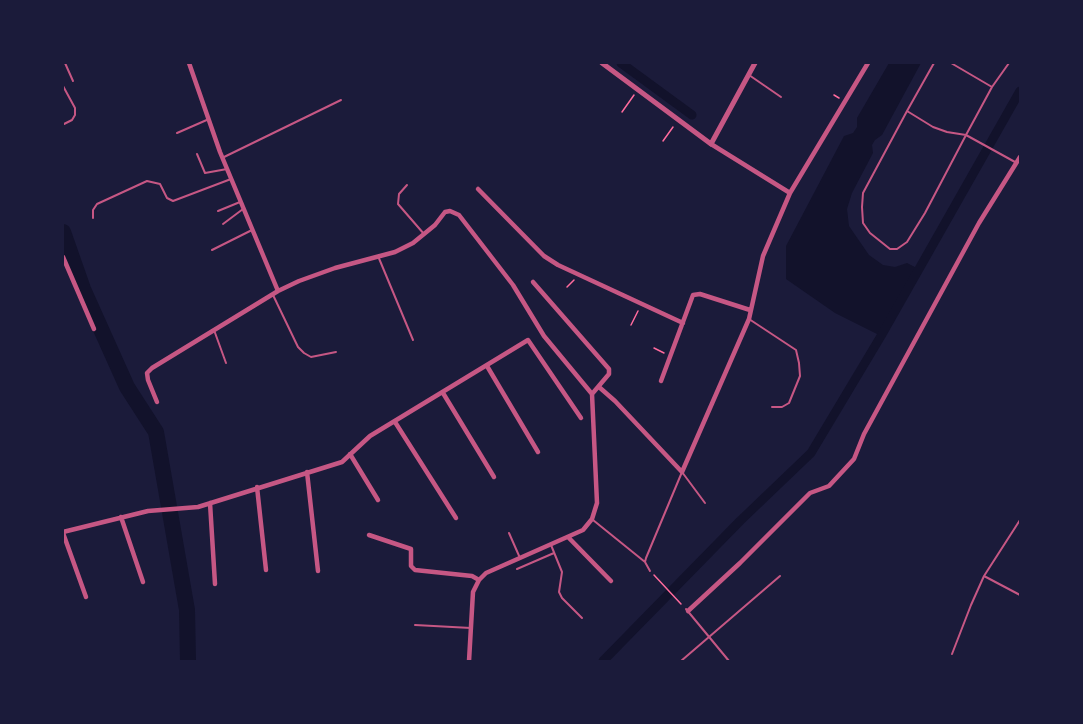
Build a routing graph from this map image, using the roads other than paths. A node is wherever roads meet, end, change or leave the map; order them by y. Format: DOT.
graph roads {
  1 [pos="65,63"];
  2 [pos="189,63"];
  3 [pos="602,63"];
  4 [pos="755,63"];
  5 [pos="868,63"];
  6 [pos="934,63"];
  7 [pos="951,63"];
  8 [pos="1009,63"];
  9 [pos="749,75"];
  10 [pos="73,81"];
  11 [pos="63,86"];
  12 [pos="992,87"];
  13 [pos="782,98"];
  14 [pos="341,100"];
  15 [pos="907,111"];
  16 [pos="209,119"];
  17 [pos="64,124"];
  18 [pos="177,133"];
  19 [pos="966,135"];
  20 [pos="711,144"];
  21 [pos="197,154"];
  22 [pos="1020,157"];
  23 [pos="222,158"];
  24 [pos="1016,162"];
  25 [pos="226,169"];
  26 [pos="231,179"];
  27 [pos="408,186"];
  28 [pos="478,189"];
  29 [pos="790,193"];
  30 [pos="240,202"];
  31 [pos="243,209"];
  32 [pos="218,210"];
  33 [pos="93,218"];
  34 [pos="223,224"];
  35 [pos="252,230"];
  36 [pos="424,234"];
  37 [pos="212,250"];
  38 [pos="378,256"];
  39 [pos="63,257"];
  40 [pos="533,282"];
  41 [pos="278,291"];
  42 [pos="273,295"];
  43 [pos="750,310"];
  44 [pos="749,319"];
  45 [pos="683,323"];
  46 [pos="94,329"];
  47 [pos="214,330"];
  48 [pos="412,340"];
  49 [pos="336,352"];
  50 [pos="226,363"];
  51 [pos="487,366"];
  52 [pos="661,381"];
  53 [pos="599,387"];
  54 [pos="443,393"];
  55 [pos="592,393"];
  56 [pos="157,402"];
  57 [pos="772,407"];
  58 [pos="581,418"];
  59 [pos="395,422"];
  60 [pos="538,452"];
  61 [pos="350,454"];
  62 [pos="307,472"];
  63 [pos="682,472"];
  64 [pos="494,477"];
  65 [pos="257,487"];
  66 [pos="378,500"];
  67 [pos="705,502"];
  68 [pos="210,503"];
  69 [pos="121,517"];
  70 [pos="456,518"];
  71 [pos="592,519"];
  72 [pos="1020,520"];
  73 [pos="63,532"];
  74 [pos="509,533"];
  75 [pos="369,535"];
  76 [pos="568,537"];
  77 [pos="551,544"];
  78 [pos="554,553"];
  79 [pos="521,558"];
  80 [pos="645,562"];
  81 [pos="517,569"];
  82 [pos="266,570"];
  83 [pos="318,571"];
  84 [pos="650,571"];
  85 [pos="780,576"];
  86 [pos="984,576"];
  87 [pos="479,580"];
  88 [pos="611,581"];
  89 [pos="143,582"];
  90 [pos="215,584"];
  91 [pos="1020,595"];
  92 [pos="86,597"];
  93 [pos="687,610"];
  94 [pos="582,618"];
  95 [pos="415,625"];
  96 [pos="471,628"];
  97 [pos="708,637"];
  98 [pos="952,654"];
  99 [pos="469,661"];
  100 [pos="681,661"];
  101 [pos="729,661"];
  1 -- 10 [label="lane"];
  2 -- 16 [label="street"];
  3 -- 20 [label="street"];
  4 -- 9 [label="street"];
  5 -- 29 [label="street"];
  6 -- 15 [label="lane"];
  7 -- 12 [label="lane"];
  8 -- 12 [label="lane"];
  9 -- 13 [label="lane"];
  9 -- 20 [label="street"];
  11 -- 17 [label="lane"];
  12 -- 19 [label="lane"];
  14 -- 23 [label="lane"];
  15 -- 19 [label="lane"];
  15 -- 19 [label="lane"];
  16 -- 18 [label="lane"];
  16 -- 23 [label="street"];
  19 -- 24 [label="lane"];
  20 -- 29 [label="street"];
  21 -- 25 [label="lane"];
  22 -- 24 [label="street"];
  23 -- 25 [label="street"];
  24 -- 93 [label="street"];
  25 -- 26 [label="street"];
  26 -- 30 [label="street"];
  26 -- 33 [label="lane"];
  27 -- 36 [label="lane"];
  28 -- 45 [label="street"];
  29 -- 43 [label="street"];
  30 -- 31 [label="street"];
  30 -- 32 [label="lane"];
  31 -- 34 [label="lane"];
  31 -- 35 [label="street"];
  35 -- 37 [label="lane"];
  35 -- 41 [label="street"];
  36 -- 38 [label="street"];
  36 -- 55 [label="street"];
  38 -- 41 [label="street"];
  38 -- 48 [label="lane"];
  39 -- 46 [label="street"];
  40 -- 53 [label="street"];
  41 -- 42 [label="street"];
  42 -- 47 [label="street"];
  42 -- 49 [label="lane"];
  43 -- 44 [label="street"];
  43 -- 45 [label="street"];
  44 -- 57 [label="lane"];
  44 -- 63 [label="street"];
  45 -- 52 [label="street"];
  47 -- 50 [label="lane"];
  47 -- 56 [label="street"];
  51 -- 54 [label="street"];
  51 -- 58 [label="street"];
  51 -- 60 [label="street"];
  53 -- 55 [label="street"];
  53 -- 63 [label="street"];
  54 -- 59 [label="street"];
  54 -- 64 [label="street"];
  55 -- 71 [label="street"];
  59 -- 61 [label="street"];
  59 -- 70 [label="street"];
  61 -- 62 [label="street"];
  61 -- 66 [label="street"];
  62 -- 65 [label="street"];
  62 -- 83 [label="street"];
  63 -- 67 [label="lane"];
  63 -- 80 [label="lane"];
  65 -- 68 [label="street"];
  65 -- 82 [label="street"];
  68 -- 69 [label="street"];
  68 -- 90 [label="street"];
  69 -- 73 [label="street"];
  69 -- 89 [label="street"];
  71 -- 76 [label="street"];
  71 -- 80 [label="lane"];
  72 -- 86 [label="lane"];
  73 -- 92 [label="street"];
  74 -- 79 [label="lane"];
  75 -- 87 [label="street"];
  76 -- 77 [label="street"];
  76 -- 88 [label="street"];
  77 -- 78 [label="lane"];
  77 -- 79 [label="street"];
  78 -- 81 [label="lane"];
  78 -- 94 [label="lane"];
  79 -- 87 [label="street"];
  80 -- 84 [label="lane"];
  85 -- 97 [label="lane"];
  86 -- 91 [label="lane"];
  86 -- 98 [label="lane"];
  87 -- 96 [label="street"];
  93 -- 97 [label="lane"];
  95 -- 96 [label="lane"];
  96 -- 99 [label="street"];
  97 -- 100 [label="lane"];
  97 -- 101 [label="lane"];
}
